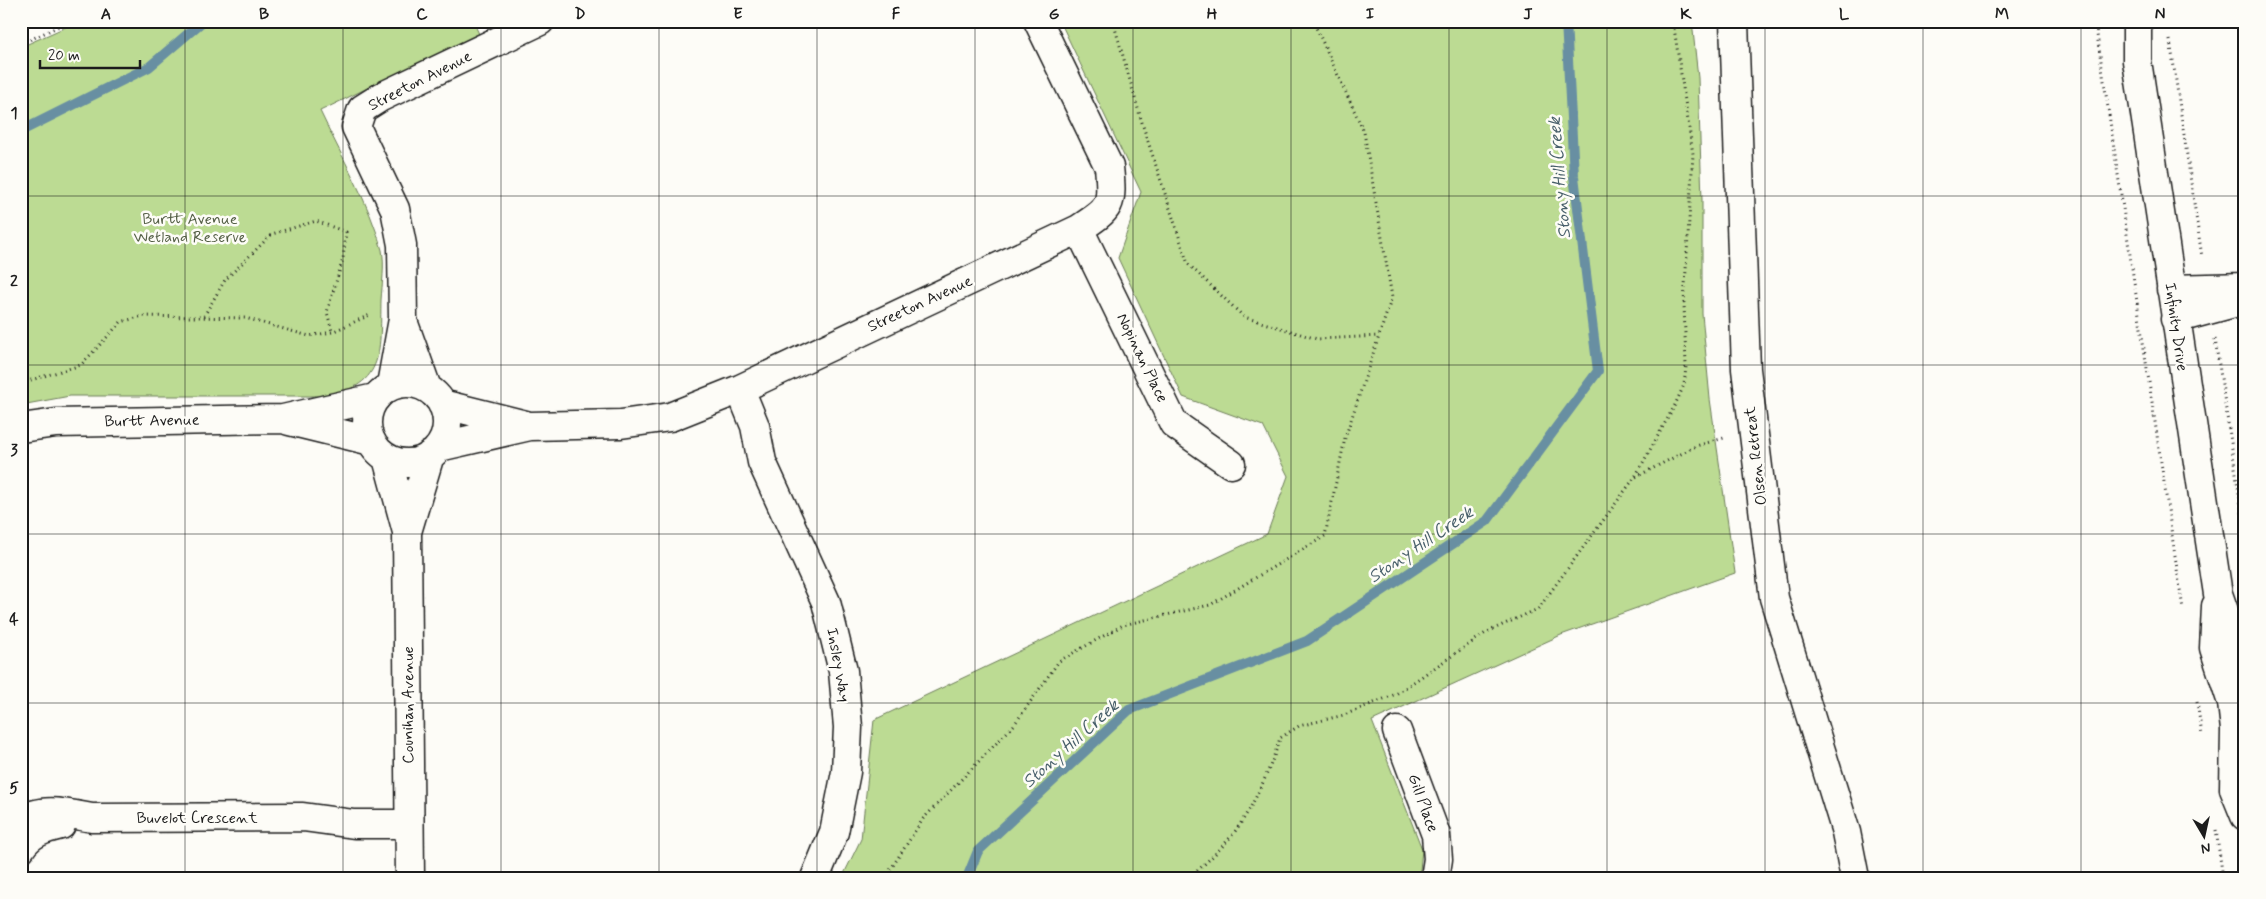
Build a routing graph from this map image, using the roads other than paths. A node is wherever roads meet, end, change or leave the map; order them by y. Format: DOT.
graph roads {
  1 [pos="540,21"];
  2 [pos="1038,21"];
  3 [pos="1734,21"];
  4 [pos="2122,21"];
  5 [pos="2137,21"];
  6 [pos="2137,61"];
  7 [pos="1079,229"];
  8 [pos="2245,287"];
  9 [pos="2171,289"];
  10 [pos="2209,299"];
  11 [pos="2245,300"];
  12 [pos="402,307"];
  13 [pos="2175,319"];
  14 [pos="383,392"];
  15 [pos="730,393"];
  16 [pos="435,396"];
  17 [pos="283,420"];
  18 [pos="530,426"];
  19 [pos="21,428"];
  20 [pos="379,449"];
  21 [pos="435,451"];
  22 [pos="1231,464"];
  23 [pos="407,532"];
  24 [pos="2218,594"];
  25 [pos="2245,671"];
  26 [pos="2238,702"];
  27 [pos="2240,729"];
  28 [pos="1397,731"];
  29 [pos="409,815"];
  30 [pos="2245,816"];
  31 [pos="25,825"];
  32 [pos="410,878"];
  33 [pos="815,878"];
  34 [pos="1435,878"];
  35 [pos="1855,878"];
  1 -- 12 [label="street, Streeton Avenue"];
  2 -- 7 [label="street, Streeton Avenue"];
  3 -- 35 [label="street, Olsen Retreat"];
  4 -- 6 [label="street, Infinity Drive"];
  5 -- 6 [label="street, Infinity Drive"];
  6 -- 9 [label="street, Infinity Drive"];
  7 -- 15 [label="street, Streeton Avenue"];
  7 -- 22 [label="street, Nopinan Place"];
  8 -- 10 [label="street"];
  9 -- 10 [label="street"];
  9 -- 13 [label="street, Infinity Drive"];
  10 -- 11 [label="street"];
  10 -- 13 [label="street"];
  12 -- 14 [label="street, Streeton Avenue"];
  12 -- 16 [label="street, Streeton Avenue"];
  13 -- 24 [label="street, Infinity Drive"];
  14 -- 16 [label="street"];
  14 -- 17 [label="street, Burtt Avenue"];
  14 -- 20 [label="street"];
  15 -- 18 [label="street, Streeton Avenue"];
  15 -- 33 [label="street, Insley Way"];
  16 -- 18 [label="street, Streeton Avenue"];
  16 -- 21 [label="street"];
  17 -- 19 [label="street, Burtt Avenue"];
  17 -- 20 [label="street, Burtt Avenue"];
  18 -- 21 [label="street, Streeton Avenue"];
  20 -- 21 [label="street"];
  20 -- 23 [label="street, Counihan Avenue"];
  21 -- 23 [label="street, Counihan Avenue"];
  23 -- 29 [label="street, Counihan Avenue"];
  24 -- 25 [label="street, Infinity Drive"];
  24 -- 26 [label="street, Infinity Drive"];
  26 -- 27 [label="street, Infinity Drive"];
  27 -- 30 [label="street, Infinity Drive"];
  28 -- 34 [label="street, Gill Place"];
  29 -- 31 [label="street, Buvelot Crescent"];
  29 -- 32 [label="street, Counihan Avenue"];
}
